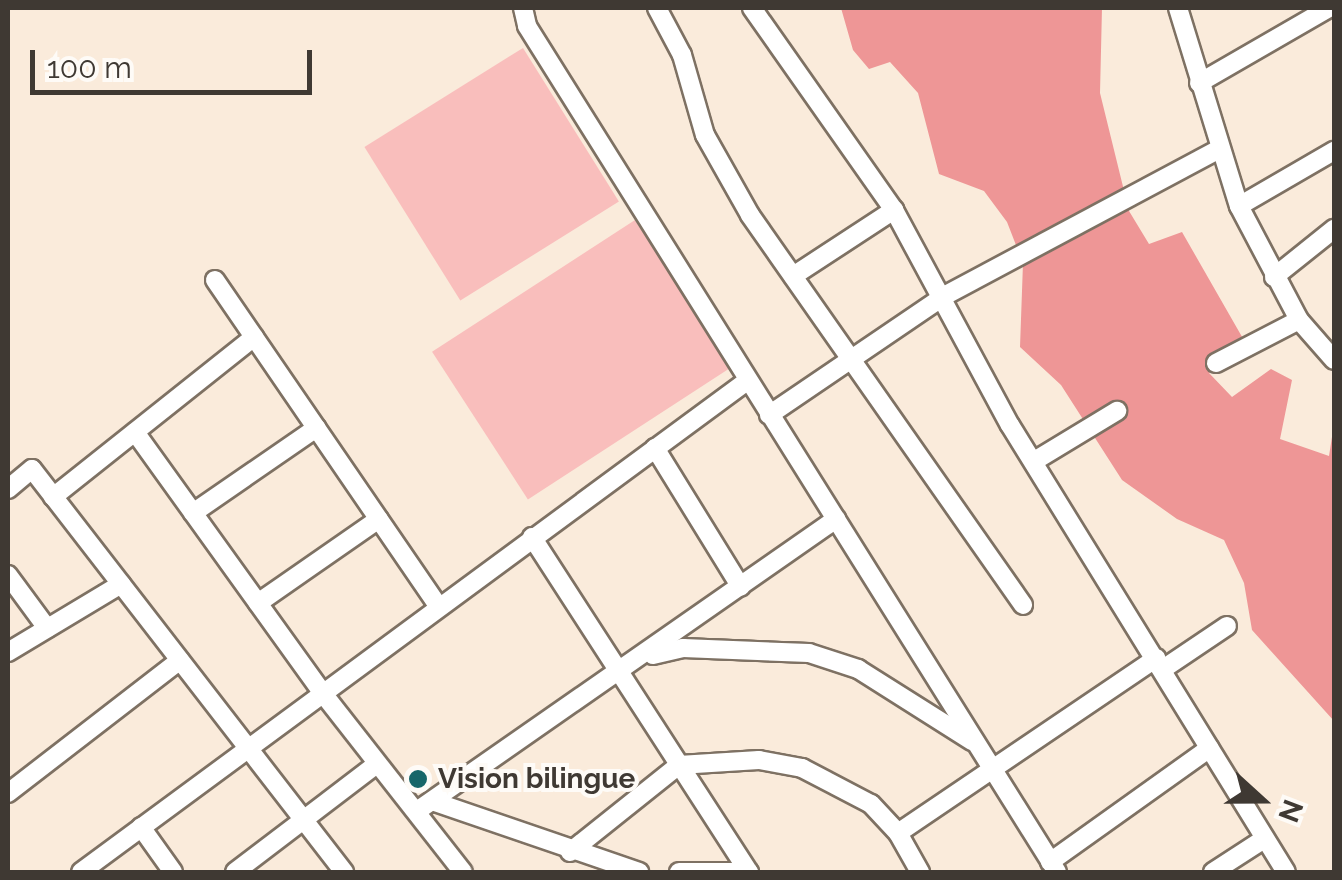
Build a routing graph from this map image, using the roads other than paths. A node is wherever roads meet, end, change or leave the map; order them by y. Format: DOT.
graph roads {
  1 [pos="523,8"];
  2 [pos="657,8"];
  3 [pos="1178,8"];
  4 [pos="1329,8"];
  5 [pos="756,9"];
  6 [pos="1199,83"];
  7 [pos="1218,150"];
  8 [pos="1334,152"];
  9 [pos="1238,206"];
  10 [pos="894,210"];
  11 [pos="1334,229"];
  12 [pos="793,276"];
  13 [pos="1274,278"];
  14 [pos="215,280"];
  15 [pos="944,296"];
  16 [pos="1299,320"];
  17 [pos="254,337"];
  18 [pos="851,358"];
  19 [pos="1334,360"];
  20 [pos="1216,363"];
  21 [pos="747,381"];
  22 [pos="1116,411"];
  23 [pos="769,415"];
  24 [pos="316,428"];
  25 [pos="135,432"];
  26 [pos="655,448"];
  27 [pos="1036,460"];
  28 [pos="8,490"];
  29 [pos="53,496"];
  30 [pos="193,513"];
  31 [pos="379,519"];
  32 [pos="836,519"];
  33 [pos="532,537"];
  34 [pos="8,576"];
  35 [pos="121,584"];
  36 [pos="741,588"];
  37 [pos="258,603"];
  38 [pos="1022,605"];
  39 [pos="438,606"];
  40 [pos="1227,626"];
  41 [pos="47,628"];
  42 [pos="8,652"];
  43 [pos="644,657"];
  44 [pos="180,660"];
  45 [pos="1159,664"];
  46 [pos="620,674"];
  47 [pos="321,691"];
  48 [pos="977,744"];
  49 [pos="246,746"];
  50 [pos="1210,748"];
  51 [pos="377,764"];
  52 [pos="679,765"];
  53 [pos="991,766"];
  54 [pos="8,793"];
  55 [pos="424,806"];
  56 [pos="303,819"];
  57 [pos="140,827"];
  58 [pos="898,833"];
  59 [pos="1264,839"];
  60 [pos="570,852"];
  61 [pos="598,867"];
  62 [pos="1053,867"];
  63 [pos="82,872"];
  64 [pos="173,872"];
  65 [pos="235,872"];
  66 [pos="344,872"];
  67 [pos="464,872"];
  68 [pos="640,872"];
  69 [pos="679,872"];
  70 [pos="749,872"];
  71 [pos="920,872"];
  72 [pos="1213,872"];
  73 [pos="1286,872"];
  1 -- 21 [label="street"];
  2 -- 12 [label="street"];
  3 -- 6 [label="street"];
  4 -- 6 [label="street"];
  5 -- 10 [label="street"];
  6 -- 7 [label="street"];
  7 -- 9 [label="street"];
  7 -- 15 [label="street"];
  8 -- 9 [label="street"];
  9 -- 13 [label="street"];
  10 -- 12 [label="street"];
  10 -- 15 [label="street"];
  11 -- 13 [label="street"];
  12 -- 18 [label="street"];
  13 -- 16 [label="street"];
  14 -- 17 [label="street"];
  15 -- 18 [label="street"];
  15 -- 27 [label="street"];
  16 -- 19 [label="street"];
  16 -- 20 [label="street"];
  17 -- 24 [label="street"];
  17 -- 25 [label="street"];
  18 -- 23 [label="street"];
  18 -- 38 [label="street"];
  21 -- 23 [label="street"];
  21 -- 26 [label="street"];
  22 -- 27 [label="street"];
  23 -- 32 [label="street"];
  24 -- 30 [label="street"];
  24 -- 31 [label="street"];
  25 -- 29 [label="street"];
  25 -- 30 [label="street"];
  26 -- 33 [label="street"];
  26 -- 36 [label="street"];
  27 -- 45 [label="street"];
  28 -- 29 [label="street"];
  29 -- 35 [label="street"];
  30 -- 37 [label="street"];
  31 -- 37 [label="street"];
  31 -- 39 [label="street"];
  32 -- 36 [label="street"];
  32 -- 48 [label="street"];
  33 -- 39 [label="street"];
  33 -- 46 [label="street"];
  34 -- 41 [label="street"];
  35 -- 41 [label="street"];
  35 -- 44 [label="street"];
  36 -- 43 [label="street"];
  37 -- 47 [label="street"];
  39 -- 47 [label="street"];
  40 -- 45 [label="street"];
  41 -- 42 [label="street"];
  43 -- 46 [label="street"];
  43 -- 48 [label="street"];
  44 -- 49 [label="street"];
  44 -- 54 [label="street"];
  45 -- 50 [label="street"];
  45 -- 53 [label="street"];
  46 -- 52 [label="street"];
  46 -- 55 [label="street"];
  47 -- 49 [label="street"];
  47 -- 51 [label="street"];
  48 -- 53 [label="street"];
  49 -- 56 [label="street"];
  49 -- 57 [label="street"];
  50 -- 59 [label="street"];
  50 -- 62 [label="street"];
  51 -- 55 [label="street"];
  51 -- 56 [label="street"];
  52 -- 58 [label="street"];
  52 -- 60 [label="street"];
  52 -- 70 [label="street"];
  53 -- 58 [label="street"];
  53 -- 62 [label="street"];
  55 -- 60 [label="street"];
  55 -- 67 [label="street"];
  56 -- 65 [label="street"];
  56 -- 66 [label="street"];
  57 -- 63 [label="street"];
  57 -- 64 [label="street"];
  58 -- 71 [label="street"];
  59 -- 72 [label="street"];
  59 -- 73 [label="street"];
  60 -- 61 [label="street"];
  61 -- 68 [label="street"];
  69 -- 70 [label="street"];
}
